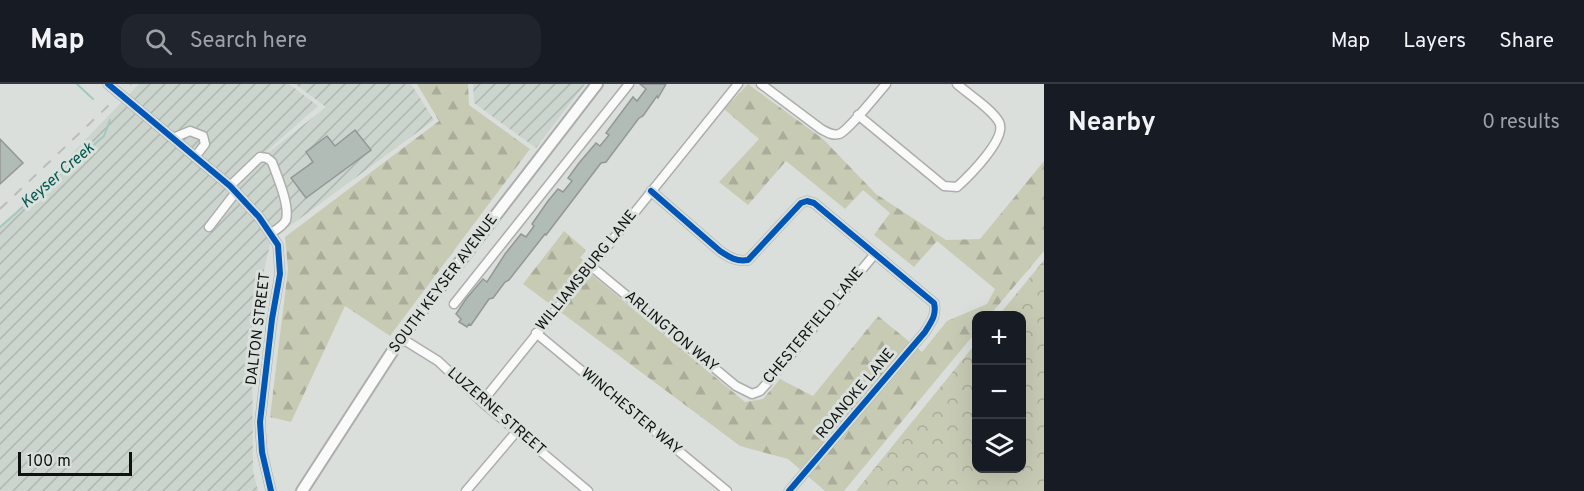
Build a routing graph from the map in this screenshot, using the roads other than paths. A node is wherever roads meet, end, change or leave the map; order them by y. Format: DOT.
graph roads {
  1 [pos="108,84"];
  2 [pos="597,84"];
  3 [pos="629,84"];
  4 [pos="738,84"];
  5 [pos="761,84"];
  6 [pos="886,84"];
  7 [pos="957,84"];
  8 [pos="858,115"];
  9 [pos="173,138"];
  10 [pos="195,157"];
  11 [pos="233,189"];
  12 [pos="651,191"];
  13 [pos="209,227"];
  14 [pos="271,233"];
  15 [pos="874,255"];
  16 [pos="592,267"];
  17 [pos="454,304"];
  18 [pos="536,333"];
  19 [pos="401,338"];
  20 [pos="752,394"];
  21 [pos="482,402"];
  22 [pos="517,431"];
  23 [pos="271,491"];
  24 [pos="302,491"];
  25 [pos="466,491"];
  26 [pos="588,491"];
  27 [pos="727,491"];
  28 [pos="789,491"];
  1 -- 9 [label="street"];
  2 -- 19 [label="main road, SOUTH KEYSER AVENUE"];
  3 -- 17 [label="street"];
  4 -- 12 [label="street, WILLIAMSBURG LANE"];
  5 -- 8 [label="street"];
  6 -- 8 [label="street"];
  7 -- 8 [label="street"];
  9 -- 10 [label="street"];
  9 -- 10 [label="street"];
  10 -- 11 [label="street"];
  11 -- 13 [label="street"];
  11 -- 14 [label="street, DALTON STREET"];
  11 -- 14 [label="street"];
  12 -- 15 [label="street"];
  12 -- 16 [label="street, WILLIAMSBURG LANE"];
  14 -- 23 [label="street, DALTON STREET"];
  15 -- 20 [label="street, CHESTERFIELD LANE"];
  15 -- 28 [label="street, ROANOKE LANE"];
  16 -- 18 [label="street, WILLIAMSBURG LANE"];
  16 -- 20 [label="street, ARLINGTON WAY"];
  18 -- 21 [label="street, WILLIAMSBURG LANE"];
  18 -- 27 [label="street, WINCHESTER WAY"];
  19 -- 21 [label="street, LUZERNE STREET"];
  19 -- 24 [label="main road, SOUTH KEYSER AVENUE"];
  21 -- 22 [label="street, LUZERNE STREET"];
  22 -- 25 [label="street"];
  22 -- 26 [label="street, LUZERNE STREET"];
}
